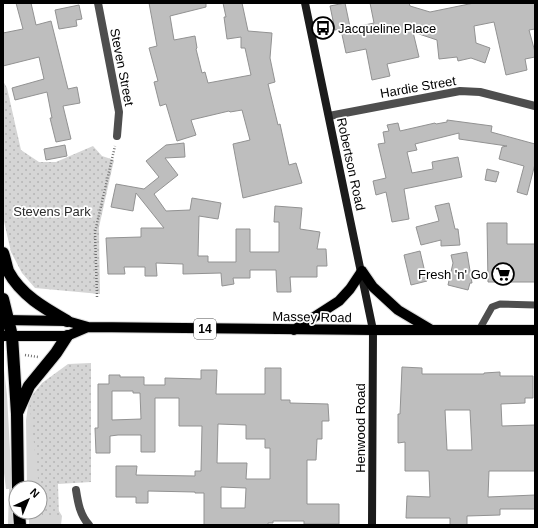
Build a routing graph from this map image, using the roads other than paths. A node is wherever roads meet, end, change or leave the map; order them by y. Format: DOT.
graph roads {
  1 [pos="98,3"];
  2 [pos="305,3"];
  3 [pos="535,106"];
  4 [pos="329,116"];
  5 [pos="117,136"];
  6 [pos="3,253"];
  7 [pos="362,271"];
  8 [pos="3,299"];
  9 [pos="535,305"];
  10 [pos="6,320"];
  11 [pos="67,321"];
  12 [pos="88,328"];
  13 [pos="294,330"];
  14 [pos="373,330"];
  15 [pos="431,330"];
  16 [pos="479,330"];
  17 [pos="535,330"];
  18 [pos="8,336"];
  19 [pos="67,336"];
  20 [pos="17,414"];
  21 [pos="18,480"];
  22 [pos="76,490"];
  23 [pos="90,525"];
  24 [pos="372,525"];
  1 -- 5 [label="street, Steven Street"];
  2 -- 4 [label="main road, Robertson Road"];
  3 -- 4 [label="street, Hardie Street"];
  4 -- 7 [label="main road, Robertson Road"];
  6 -- 11 [label="highway"];
  7 -- 13 [label="main road"];
  7 -- 14 [label="main road, Robertson Road"];
  7 -- 15 [label="main road"];
  8 -- 10 [label="highway"];
  9 -- 16 [label="lane"];
  10 -- 11 [label="main road, Massey Road / 14"];
  10 -- 18 [label="highway"];
  11 -- 12 [label="main road, Massey Road / 14"];
  12 -- 13 [label="main road, Massey Road / 14"];
  12 -- 19 [label="main road, Massey Road / 14"];
  13 -- 14 [label="main road, Massey Road / 14"];
  14 -- 15 [label="main road, Massey Road / 14"];
  14 -- 24 [label="main road, Henwood Road"];
  15 -- 16 [label="main road, Massey Road / 14"];
  16 -- 17 [label="main road, Massey Road / 14"];
  18 -- 19 [label="main road, Massey Road / 14"];
  18 -- 20 [label="highway"];
  19 -- 20 [label="highway"];
  20 -- 21 [label="highway"];
  22 -- 23 [label="street"];
}
